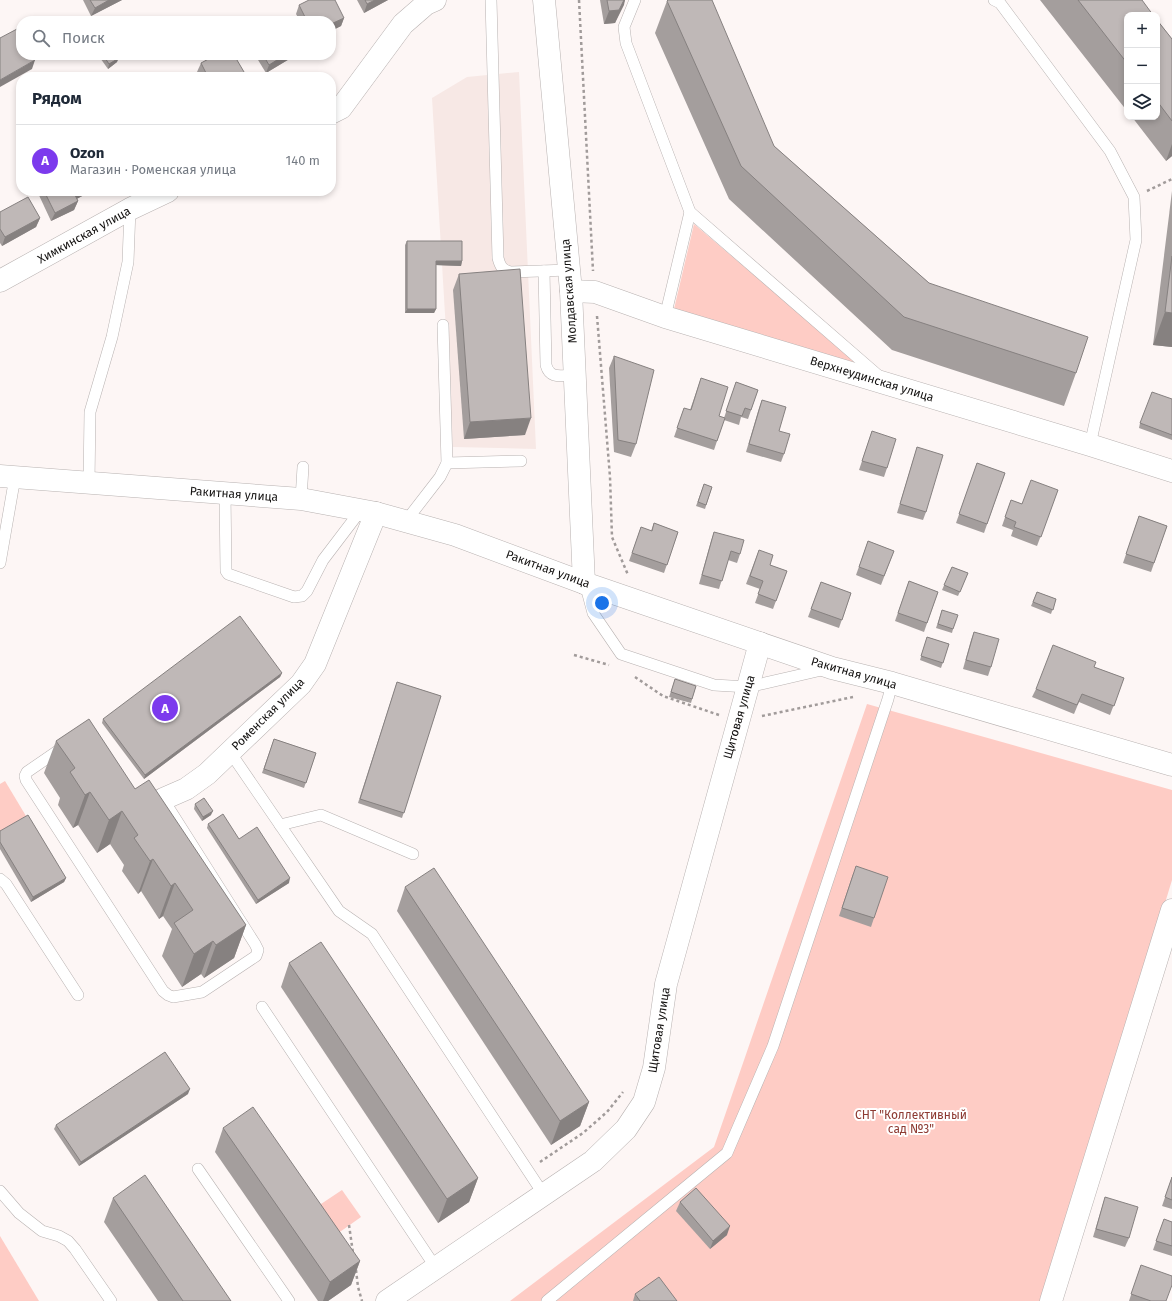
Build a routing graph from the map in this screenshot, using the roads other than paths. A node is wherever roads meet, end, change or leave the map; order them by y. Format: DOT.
graph roads {
  1 [pos="435,0"];
  2 [pos="491,0"];
  3 [pos="544,0"];
  4 [pos="635,0"];
  5 [pos="994,0"];
  6 [pos="336,110"];
  7 [pos="157,196"];
  8 [pos="130,209"];
  9 [pos="690,212"];
  10 [pos="544,271"];
  11 [pos="0,281"];
  12 [pos="570,281"];
  13 [pos="664,317"];
  14 [pos="443,325"];
  15 [pos="575,375"];
  16 [pos="888,384"];
  17 [pos="1090,445"];
  18 [pos="521,461"];
  19 [pos="447,463"];
  20 [pos="303,467"];
  21 [pos="1172,471"];
  22 [pos="7,476"];
  23 [pos="89,483"];
  24 [pos="225,493"];
  25 [pos="301,499"];
  26 [pos="368,512"];
  27 [pos="406,521"];
  28 [pos="0,563"];
  29 [pos="584,582"];
  30 [pos="760,643"];
  31 [pos="832,668"];
  32 [pos="892,683"];
  33 [pos="748,687"];
  34 [pos="230,752"];
  35 [pos="1172,765"];
  36 [pos="163,799"];
  37 [pos="280,826"];
  38 [pos="413,854"];
  39 [pos="0,879"];
  40 [pos="1172,910"];
  41 [pos="78,995"];
  42 [pos="262,1007"];
  43 [pos="198,1169"];
  44 [pos="0,1191"];
  45 [pos="544,1195"];
  46 [pos="436,1268"];
  47 [pos="111,1301"];
  48 [pos="289,1301"];
  49 [pos="387,1301"];
  50 [pos="547,1301"];
  51 [pos="1051,1301"];
  1 -- 6 [label="street"];
  2 -- 10 [label="lane"];
  3 -- 12 [label="street, Молдавская улица"];
  4 -- 9 [label="lane"];
  5 -- 17 [label="lane"];
  7 -- 8 [label="street, Химкинская улица"];
  8 -- 11 [label="street, Химкинская улица"];
  8 -- 23 [label="lane"];
  9 -- 13 [label="lane"];
  9 -- 16 [label="lane"];
  10 -- 12 [label="lane"];
  10 -- 15 [label="lane"];
  12 -- 13 [label="street, Верхнеудинская улица"];
  12 -- 15 [label="street, Молдавская улица"];
  13 -- 16 [label="street, Верхнеудинская улица"];
  14 -- 19 [label="lane"];
  15 -- 29 [label="street, Молдавская улица"];
  16 -- 17 [label="street, Верхнеудинская улица"];
  17 -- 21 [label="street, Верхнеудинская улица"];
  18 -- 19 [label="lane"];
  19 -- 27 [label="lane"];
  20 -- 25 [label="lane"];
  22 -- 23 [label="street, Ракитная улица"];
  22 -- 28 [label="lane"];
  23 -- 24 [label="street, Ракитная улица"];
  24 -- 25 [label="street, Ракитная улица"];
  24 -- 26 [label="lane"];
  25 -- 26 [label="street, Ракитная улица"];
  26 -- 27 [label="street, Ракитная улица"];
  26 -- 34 [label="street, Роменская улица"];
  27 -- 29 [label="street, Ракитная улица"];
  29 -- 30 [label="street, Ракитная улица"];
  29 -- 33 [label="lane"];
  30 -- 31 [label="street, Ракитная улица"];
  30 -- 33 [label="street, Щитовая улица"];
  31 -- 32 [label="street, Ракитная улица"];
  31 -- 33 [label="lane"];
  32 -- 35 [label="street, Ракитная улица"];
  32 -- 50 [label="lane"];
  33 -- 45 [label="street, Щитовая улица"];
  34 -- 36 [label="street, Роменская улица"];
  34 -- 37 [label="lane"];
  36 -- 36 [label="lane"];
  37 -- 38 [label="lane"];
  37 -- 45 [label="lane"];
  39 -- 41 [label="lane"];
  40 -- 51 [label="street"];
  42 -- 46 [label="lane"];
  43 -- 48 [label="lane"];
  44 -- 47 [label="lane"];
  45 -- 46 [label="street, Щитовая улица"];
  46 -- 49 [label="street, Щитовая улица"];
}
